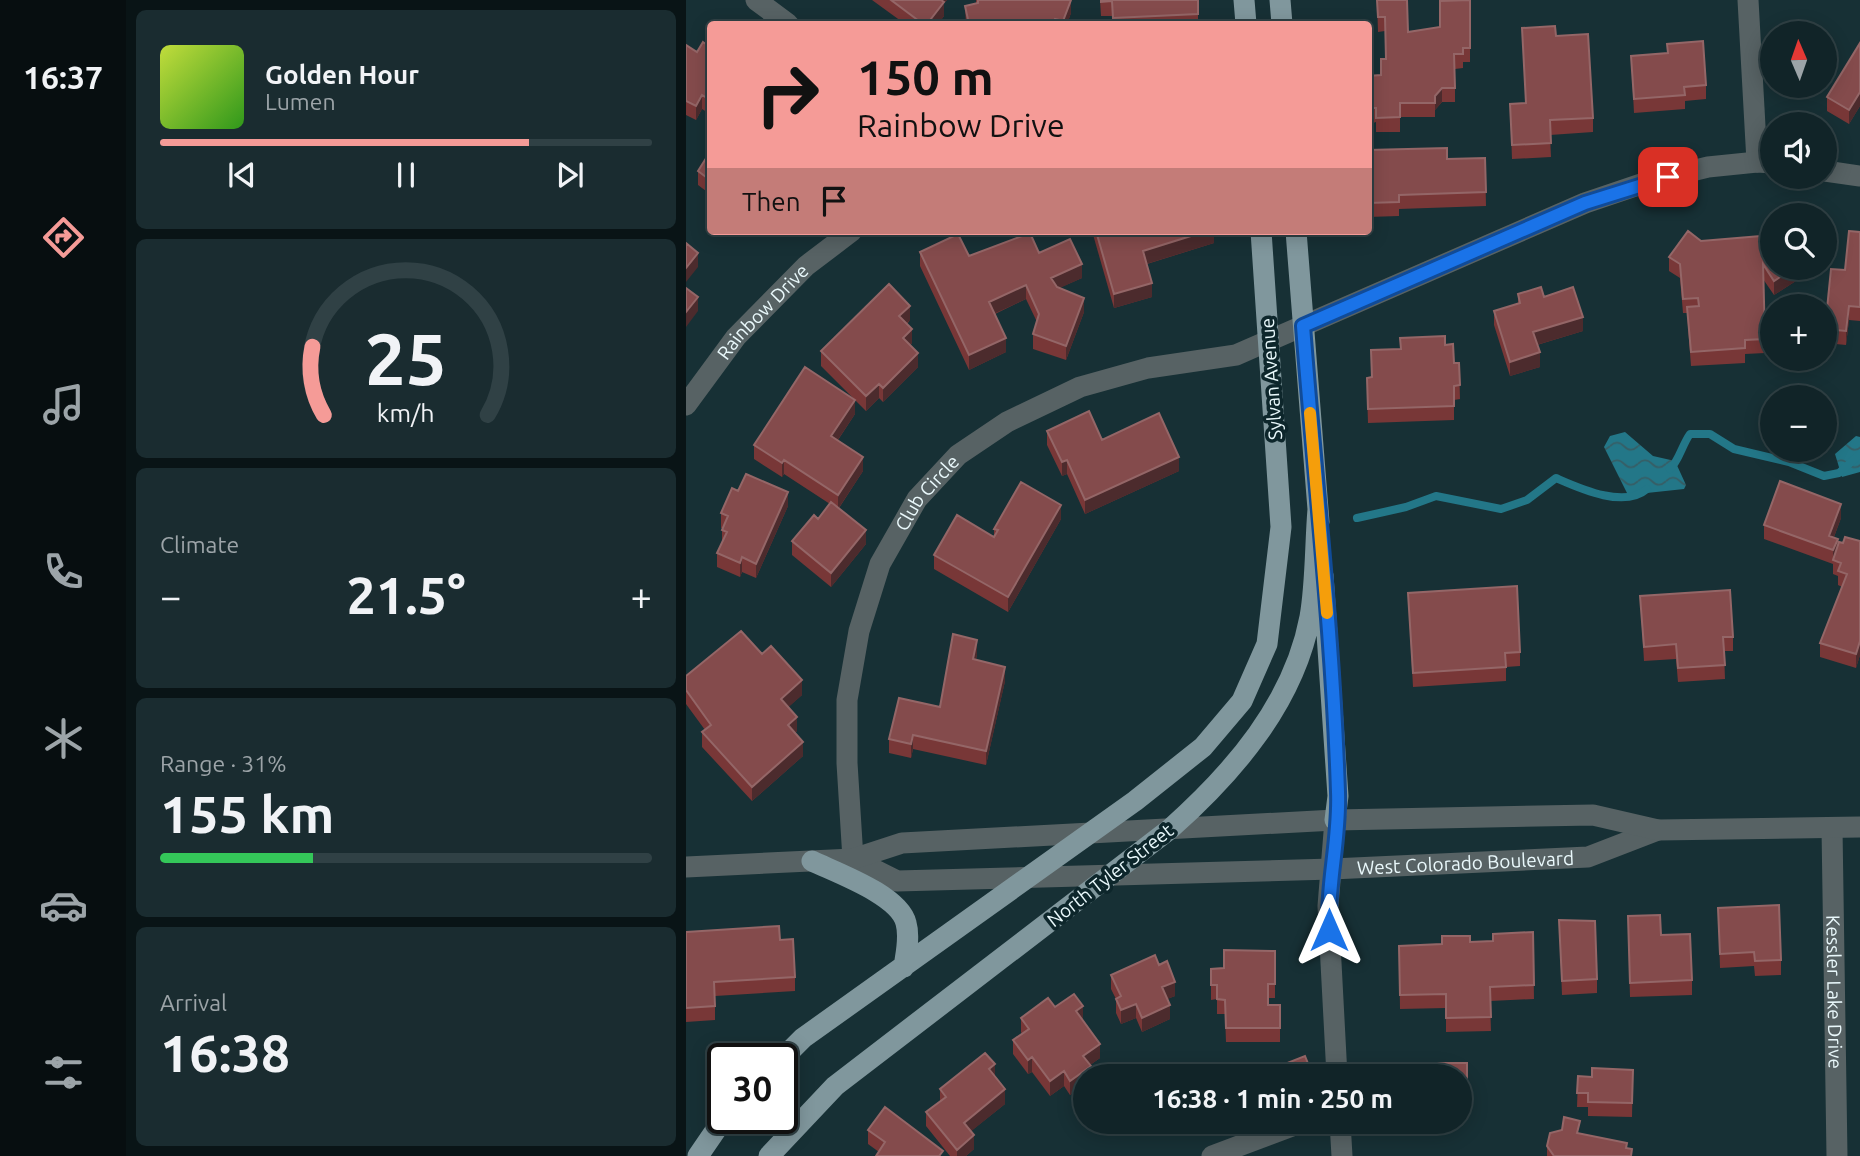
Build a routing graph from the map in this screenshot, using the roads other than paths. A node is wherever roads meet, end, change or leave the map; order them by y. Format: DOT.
graph roads {
  1 [pos="757,0"];
  2 [pos="1244,0"];
  3 [pos="1280,0"];
  4 [pos="1748,0"];
  5 [pos="784,21"];
  6 [pos="1246,21"];
  7 [pos="1282,21"];
  8 [pos="1760,115"];
  9 [pos="1760,163"];
  10 [pos="1837,173"];
  11 [pos="1860,176"];
  12 [pos="847,235"];
  13 [pos="1261,235"];
  14 [pos="1296,235"];
  15 [pos="1303,326"];
  16 [pos="1269,341"];
  17 [pos="686,405"];
  18 [pos="1318,509"];
  19 [pos="1335,820"];
  20 [pos="1860,827"];
  21 [pos="1832,828"];
  22 [pos="1170,829"];
  23 [pos="1658,830"];
  24 [pos="1087,834"];
  25 [pos="853,859"];
  26 [pos="812,861"];
  27 [pos="686,867"];
  28 [pos="1332,869"];
  29 [pos="1109,876"];
  30 [pos="1029,879"];
  31 [pos="904,967"];
  32 [pos="798,1043"];
  33 [pos="1336,1064"];
  34 [pos="713,1134"];
  35 [pos="1271,1134"];
  36 [pos="1341,1134"];
  37 [pos="698,1156"];
  38 [pos="769,1156"];
  39 [pos="1212,1156"];
  40 [pos="1342,1156"];
  41 [pos="1837,1156"];
  1 -- 5 [label="street"];
  2 -- 6 [label="main road"];
  3 -- 7 [label="main road"];
  4 -- 8 [label="street"];
  9 -- 15 [label="street"];
  10 -- 11 [label="street"];
  12 -- 17 [label="street, Rainbow Drive"];
  13 -- 16 [label="main road, Sylvan Avenue"];
  14 -- 15 [label="main road, Sylvan Avenue"];
  15 -- 16 [label="street"];
  15 -- 18 [label="main road, Sylvan Avenue"];
  16 -- 24 [label="main road, Sylvan Avenue"];
  16 -- 25 [label="street, Club Circle"];
  18 -- 19 [label="main road, Sylvan Avenue"];
  18 -- 22 [label="main road, North Tyler Street"];
  19 -- 22 [label="street, West Colorado Boulevard"];
  19 -- 23 [label="street, West Colorado Boulevard"];
  19 -- 28 [label="street, Sylvan Avenue"];
  20 -- 21 [label="street, West Colorado Boulevard"];
  21 -- 23 [label="street, West Colorado Boulevard"];
  21 -- 41 [label="street, Kessler Lake Drive"];
  22 -- 24 [label="street, West Colorado Boulevard"];
  22 -- 29 [label="main road, North Tyler Street"];
  23 -- 28 [label="street, West Colorado Boulevard"];
  24 -- 25 [label="street, West Colorado Boulevard"];
  24 -- 30 [label="main road"];
  25 -- 26 [label="street, West Colorado Boulevard"];
  25 -- 30 [label="street, West Colorado Boulevard"];
  26 -- 27 [label="street, West Colorado Boulevard"];
  26 -- 31 [label="main road"];
  28 -- 29 [label="street, West Colorado Boulevard"];
  28 -- 33 [label="street, Sylvan Avenue"];
  29 -- 30 [label="street, West Colorado Boulevard"];
  29 -- 38 [label="main road, North Tyler Street"];
  30 -- 31 [label="main road"];
  31 -- 32 [label="main road"];
  34 -- 37 [label="main road"];
  35 -- 39 [label="street"];
  36 -- 40 [label="street"];
}
